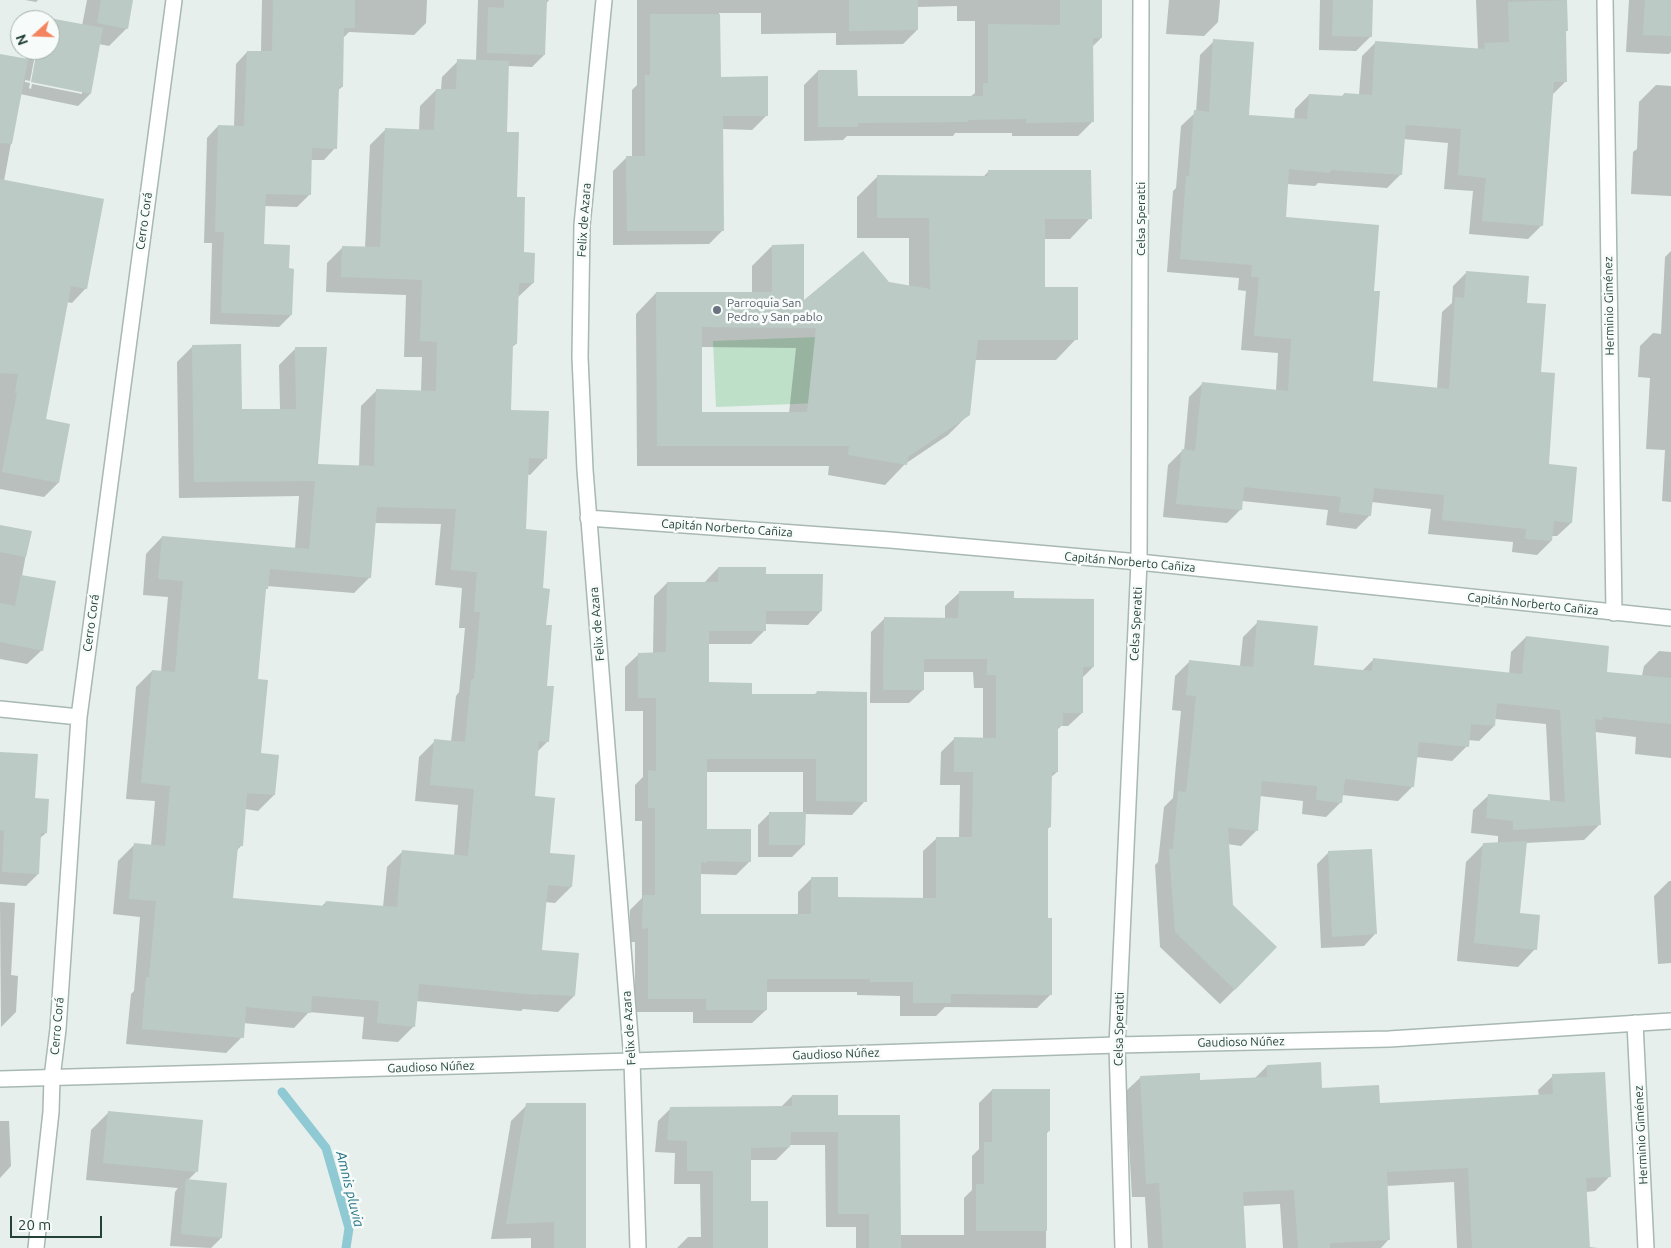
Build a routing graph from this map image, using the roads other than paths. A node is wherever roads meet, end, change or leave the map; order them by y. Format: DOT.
graph roads {
  1 [pos="174,0"];
  2 [pos="604,0"];
  3 [pos="1141,0"];
  4 [pos="1605,0"];
  5 [pos="588,518"];
  6 [pos="1139,562"];
  7 [pos="1614,612"];
  8 [pos="1671,618"];
  9 [pos="0,709"];
  10 [pos="79,717"];
  11 [pos="1671,1021"];
  12 [pos="1635,1023"];
  13 [pos="1117,1045"];
  14 [pos="632,1061"];
  15 [pos="52,1078"];
  16 [pos="0,1079"];
  17 [pos="36,1248"];
  18 [pos="638,1248"];
  19 [pos="1123,1248"];
  20 [pos="1646,1248"];
  1 -- 10 [label="street, Cerro Corá"];
  2 -- 5 [label="street, Felix de Azara"];
  3 -- 6 [label="street, Celsa Speratti"];
  4 -- 7 [label="street, Herminio Giménez"];
  5 -- 6 [label="street, Capitán Norberto Cañiza"];
  5 -- 14 [label="street, Felix de Azara"];
  6 -- 7 [label="street, Capitán Norberto Cañiza"];
  6 -- 13 [label="street, Celsa Speratti"];
  7 -- 8 [label="street, Capitán Norberto Cañiza"];
  9 -- 10 [label="street"];
  10 -- 15 [label="street, Cerro Corá"];
  11 -- 12 [label="street, Gaudioso Núñez"];
  12 -- 13 [label="street, Gaudioso Núñez"];
  12 -- 20 [label="street, Herminio Giménez"];
  13 -- 14 [label="street, Gaudioso Núñez"];
  13 -- 19 [label="street, Celsa Speratti"];
  14 -- 15 [label="street, Gaudioso Núñez"];
  14 -- 18 [label="street, Felix de Azara"];
  15 -- 16 [label="street, Gaudioso Núñez"];
  15 -- 17 [label="street, Cerro Corá"];
}
